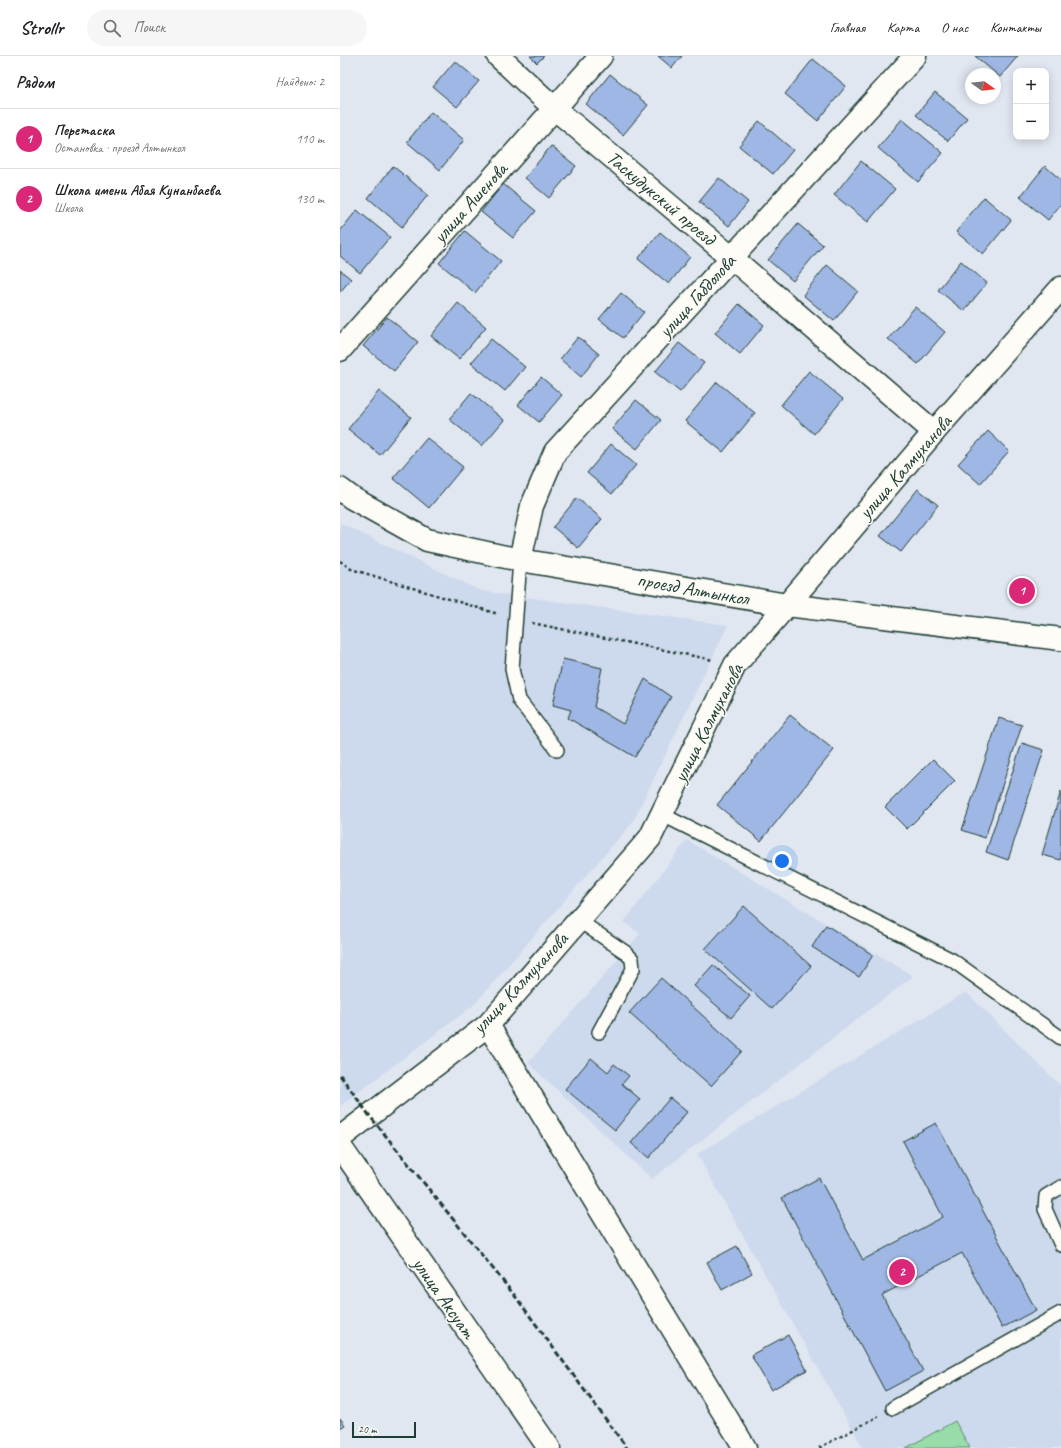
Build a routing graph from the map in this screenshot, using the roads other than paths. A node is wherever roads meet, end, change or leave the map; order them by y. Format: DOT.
graph roads {
  1 [pos="498,56"];
  2 [pos="601,56"];
  3 [pos="915,56"];
  4 [pos="554,108"];
  5 [pos="732,258"];
  6 [pos="1061,288"];
  7 [pos="340,350"];
  8 [pos="934,432"];
  9 [pos="340,489"];
  10 [pos="520,560"];
  11 [pos="787,605"];
  12 [pos="1061,639"];
  13 [pos="557,750"];
  14 [pos="661,814"];
  15 [pos="578,920"];
  16 [pos="488,1025"];
  17 [pos="599,1032"];
  18 [pos="1061,1038"];
  19 [pos="340,1138"];
  20 [pos="340,1146"];
  21 [pos="1061,1187"];
  22 [pos="1061,1245"];
  23 [pos="1061,1313"];
  24 [pos="893,1408"];
  25 [pos="549,1448"];
  26 [pos="745,1448"];
  1 -- 4 [label="street, Таскудукский проезд"];
  2 -- 4 [label="street, улица Ашенова"];
  3 -- 5 [label="street, улица Габдолова"];
  4 -- 5 [label="street, Таскудукский проезд"];
  4 -- 7 [label="street, улица Ашенова"];
  5 -- 8 [label="street, Таскудукский проезд"];
  5 -- 10 [label="street, улица Габдолова"];
  6 -- 8 [label="street, улица Калмуханова"];
  8 -- 11 [label="street, улица Калмуханова"];
  9 -- 10 [label="street, проезд Алтынкол"];
  10 -- 11 [label="street, проезд Алтынкол"];
  10 -- 13 [label="lane"];
  11 -- 12 [label="street, проезд Алтынкол"];
  11 -- 14 [label="street, улица Калмуханова"];
  14 -- 15 [label="street, улица Калмуханова"];
  14 -- 18 [label="lane"];
  15 -- 16 [label="street, улица Калмуханова"];
  15 -- 17 [label="lane"];
  16 -- 19 [label="street, улица Калмуханова"];
  16 -- 26 [label="street"];
  20 -- 25 [label="street, улица Аксуат"];
  21 -- 22 [label="lane"];
  23 -- 24 [label="lane"];
}
